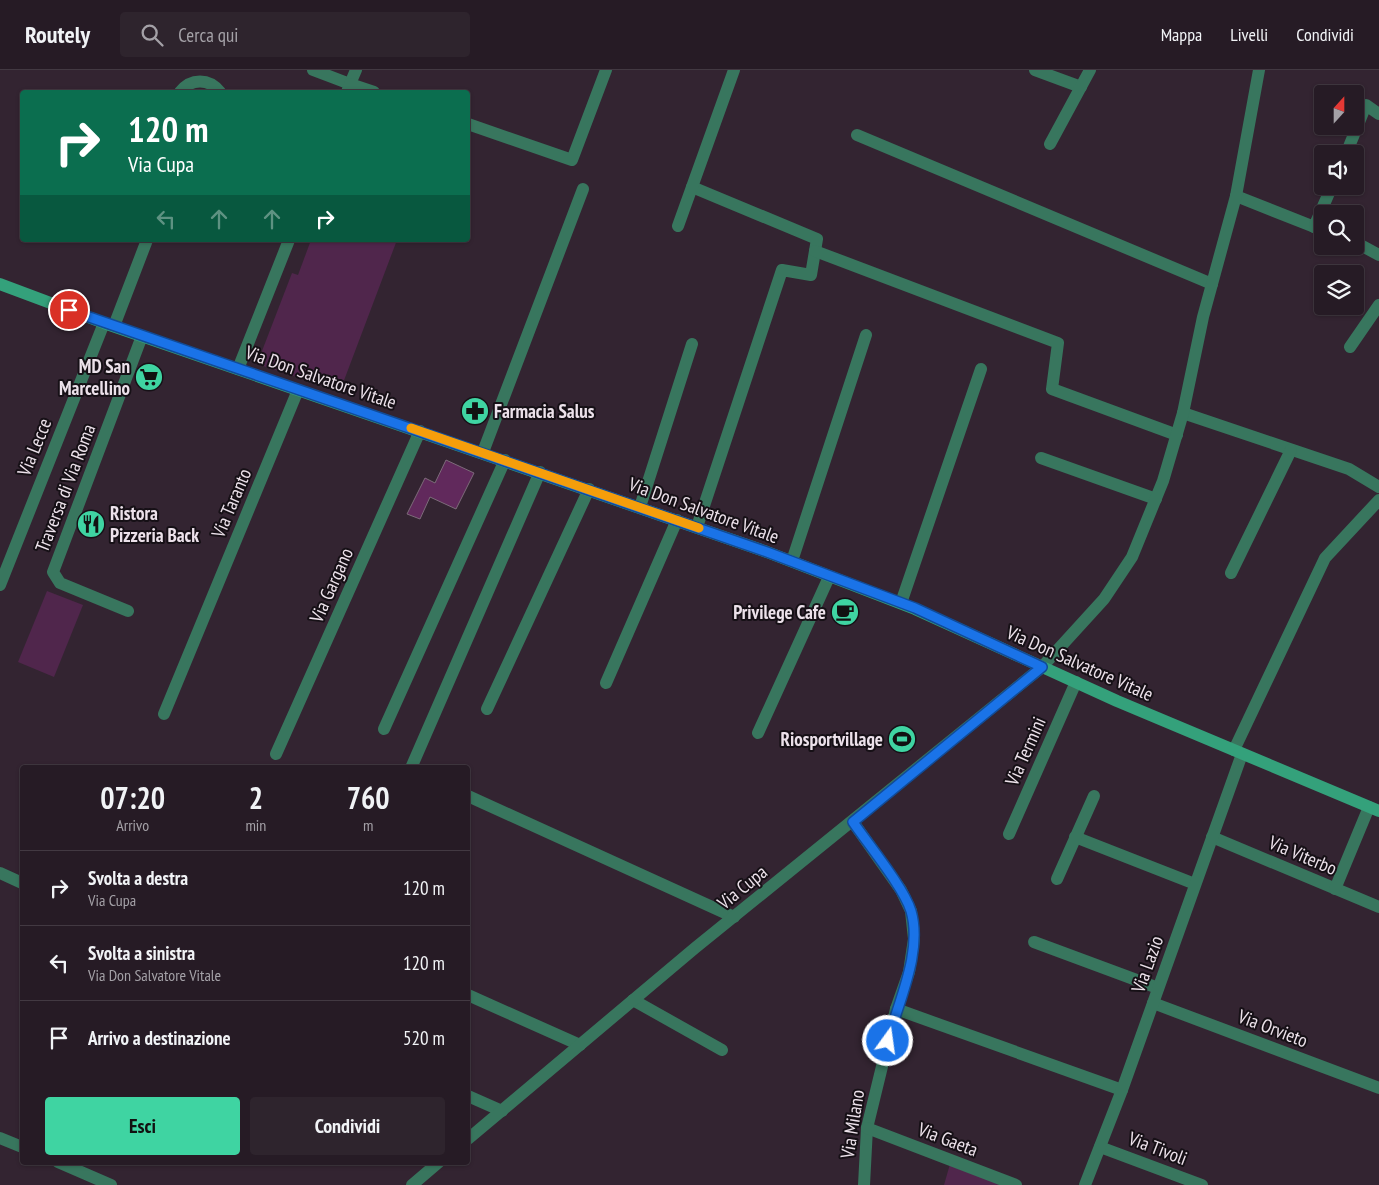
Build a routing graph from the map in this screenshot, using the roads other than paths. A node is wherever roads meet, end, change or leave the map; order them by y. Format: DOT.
graph roads {
  1 [pos="313,70"];
  2 [pos="356,70"];
  3 [pos="606,70"];
  4 [pos="734,70"];
  5 [pos="1034,70"];
  6 [pos="1090,70"];
  7 [pos="1259,70"];
  8 [pos="1081,87"];
  9 [pos="349,88"];
  10 [pos="182,90"];
  11 [pos="218,90"];
  12 [pos="362,90"];
  13 [pos="1379,114"];
  14 [pos="470,125"];
  15 [pos="857,134"];
  16 [pos="1050,144"];
  17 [pos="1350,145"];
  18 [pos="692,188"];
  19 [pos="583,189"];
  20 [pos="1236,196"];
  21 [pos="678,226"];
  22 [pos="1314,226"];
  23 [pos="146,242"];
  24 [pos="288,242"];
  25 [pos="1364,247"];
  26 [pos="815,251"];
  27 [pos="1379,255"];
  28 [pos="0,284"];
  29 [pos="1212,284"];
  30 [pos="1379,305"];
  31 [pos="109,325"];
  32 [pos="866,334"];
  33 [pos="142,336"];
  34 [pos="692,344"];
  35 [pos="1350,347"];
  36 [pos="238,368"];
  37 [pos="981,369"];
  38 [pos="298,390"];
  39 [pos="1184,413"];
  40 [pos="420,431"];
  41 [pos="1177,435"];
  42 [pos="1292,450"];
  43 [pos="483,452"];
  44 [pos="1041,458"];
  45 [pos="504,460"];
  46 [pos="540,472"];
  47 [pos="1379,487"];
  48 [pos="589,489"];
  49 [pos="1156,499"];
  50 [pos="1379,500"];
  51 [pos="640,506"];
  52 [pos="676,520"];
  53 [pos="697,527"];
  54 [pos="792,562"];
  55 [pos="1231,574"];
  56 [pos="829,576"];
  57 [pos="0,585"];
  58 [pos="901,603"];
  59 [pos="128,611"];
  60 [pos="1042,667"];
  61 [pos="606,682"];
  62 [pos="1076,682"];
  63 [pos="487,709"];
  64 [pos="164,714"];
  65 [pos="384,729"];
  66 [pos="758,733"];
  67 [pos="1238,752"];
  68 [pos="276,754"];
  69 [pos="412,765"];
  70 [pos="1094,796"];
  71 [pos="470,797"];
  72 [pos="1374,809"];
  73 [pos="853,822"];
  74 [pos="1009,834"];
  75 [pos="1075,837"];
  76 [pos="1212,837"];
  77 [pos="0,873"];
  78 [pos="1057,879"];
  79 [pos="20,882"];
  80 [pos="1196,884"];
  81 [pos="1335,889"];
  82 [pos="1379,907"];
  83 [pos="734,917"];
  84 [pos="1034,942"];
  85 [pos="1158,988"];
  86 [pos="470,996"];
  87 [pos="633,1000"];
  88 [pos="1153,1003"];
  89 [pos="896,1009"];
  90 [pos="580,1045"];
  91 [pos="722,1050"];
  92 [pos="1379,1088"];
  93 [pos="1122,1090"];
  94 [pos="470,1097"];
  95 [pos="502,1112"];
  96 [pos="867,1128"];
  97 [pos="470,1137"];
  98 [pos="0,1138"];
  99 [pos="20,1146"];
  100 [pos="1100,1147"];
  101 [pos="65,1165"];
  102 [pos="435,1165"];
  103 [pos="111,1185"];
  104 [pos="412,1185"];
  105 [pos="864,1185"];
  106 [pos="1016,1185"];
  107 [pos="1085,1185"];
  108 [pos="1202,1185"];
  1 -- 9 [label="street"];
  2 -- 9 [label="street"];
  3 -- 14 [label="street"];
  4 -- 18 [label="street"];
  5 -- 8 [label="street"];
  6 -- 8 [label="street"];
  7 -- 20 [label="street, Via Cupa"];
  8 -- 16 [label="street"];
  9 -- 12 [label="street"];
  10 -- 11 [label="street"];
  13 -- 17 [label="street"];
  15 -- 29 [label="street"];
  18 -- 21 [label="street"];
  18 -- 26 [label="street"];
  19 -- 43 [label="street"];
  20 -- 22 [label="street"];
  20 -- 29 [label="street, Via Cupa"];
  23 -- 31 [label="street, Via Lecce"];
  24 -- 36 [label="street"];
  25 -- 27 [label="street"];
  26 -- 41 [label="street"];
  26 -- 53 [label="street"];
  28 -- 31 [label="street, Via Don Salvatore Vitale"];
  29 -- 39 [label="street, Via Cupa"];
  30 -- 35 [label="street"];
  31 -- 33 [label="street, Via Don Salvatore Vitale"];
  31 -- 57 [label="street, Via Lecce"];
  32 -- 54 [label="street"];
  33 -- 36 [label="street, Via Don Salvatore Vitale"];
  33 -- 59 [label="street, Traversa di Via Roma"];
  34 -- 51 [label="street"];
  36 -- 38 [label="street, Via Don Salvatore Vitale"];
  37 -- 58 [label="street"];
  38 -- 40 [label="street, Via Don Salvatore Vitale"];
  38 -- 64 [label="street, Via Taranto"];
  39 -- 41 [label="street, Via Cupa"];
  39 -- 42 [label="street"];
  40 -- 43 [label="street, Via Don Salvatore Vitale"];
  40 -- 68 [label="street, Via Gargano"];
  41 -- 49 [label="street, Via Cupa"];
  42 -- 47 [label="street"];
  42 -- 55 [label="street"];
  43 -- 45 [label="street, Via Don Salvatore Vitale"];
  44 -- 49 [label="street"];
  45 -- 46 [label="street, Via Don Salvatore Vitale"];
  45 -- 65 [label="street"];
  46 -- 48 [label="street, Via Don Salvatore Vitale"];
  46 -- 69 [label="street"];
  48 -- 51 [label="street, Via Don Salvatore Vitale"];
  48 -- 63 [label="street"];
  49 -- 60 [label="street, Via Cupa"];
  50 -- 67 [label="street, Via Lazio"];
  51 -- 52 [label="street, Via Don Salvatore Vitale"];
  52 -- 53 [label="street, Via Don Salvatore Vitale"];
  52 -- 61 [label="street"];
  53 -- 54 [label="street, Via Don Salvatore Vitale"];
  54 -- 56 [label="street, Via Don Salvatore Vitale"];
  56 -- 58 [label="street, Via Don Salvatore Vitale"];
  56 -- 66 [label="street"];
  58 -- 60 [label="street, Via Don Salvatore Vitale"];
  60 -- 62 [label="street, Via Don Salvatore Vitale"];
  60 -- 73 [label="street, Via Cupa"];
  62 -- 67 [label="street, Via Don Salvatore Vitale"];
  62 -- 74 [label="street, Via Termini"];
  67 -- 72 [label="street, Via Don Salvatore Vitale"];
  67 -- 76 [label="street, Via Lazio"];
  70 -- 75 [label="street"];
  71 -- 83 [label="street"];
  72 -- 81 [label="street"];
  73 -- 83 [label="street, Via Cupa"];
  73 -- 89 [label="street, Via Milano"];
  75 -- 78 [label="street"];
  75 -- 80 [label="street"];
  76 -- 80 [label="street, Via Lazio"];
  76 -- 81 [label="street, Via Viterbo"];
  77 -- 79 [label="street"];
  80 -- 85 [label="street, Via Lazio"];
  81 -- 82 [label="street, Via Viterbo"];
  83 -- 87 [label="street, Via Cupa"];
  84 -- 85 [label="street"];
  85 -- 88 [label="street, Via Lazio"];
  86 -- 90 [label="street"];
  87 -- 90 [label="street, Via Cupa"];
  87 -- 91 [label="street"];
  88 -- 92 [label="street, Via Orvieto"];
  88 -- 93 [label="street, Via Lazio"];
  89 -- 93 [label="street"];
  89 -- 96 [label="street, Via Milano"];
  90 -- 95 [label="street, Via Cupa"];
  93 -- 100 [label="street, Via Lazio"];
  94 -- 95 [label="street"];
  95 -- 97 [label="street, Via Cupa"];
  96 -- 105 [label="street, Via Milano"];
  96 -- 106 [label="street, Via Gaeta"];
  98 -- 99 [label="street"];
  100 -- 107 [label="street, Via Lazio"];
  100 -- 108 [label="street, Via Tivoli"];
  101 -- 103 [label="street"];
  102 -- 104 [label="street"];
}
